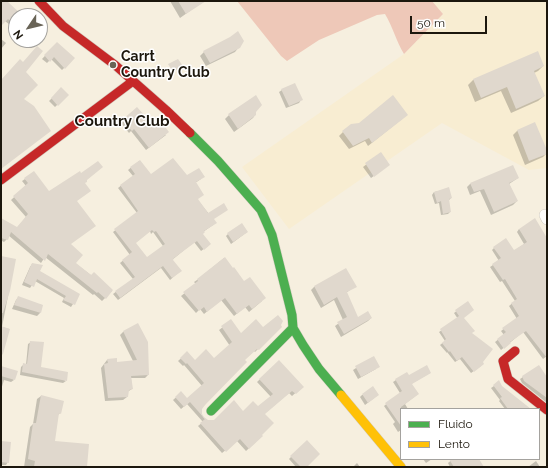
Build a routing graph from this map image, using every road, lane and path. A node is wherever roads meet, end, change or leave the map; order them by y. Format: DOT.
graph roads {
  1 [pos="39,1"];
  2 [pos="133,81"];
  3 [pos="1,180"];
  4 [pos="293,328"];
  5 [pos="515,351"];
  6 [pos="547,410"];
  7 [pos="211,411"];
  8 [pos="402,467"];
  1 -- 2 [label="street"];
  2 -- 3 [label="street"];
  2 -- 4 [label="street"];
  4 -- 7 [label="street"];
  4 -- 8 [label="street"];
  5 -- 6 [label="street"];
}
